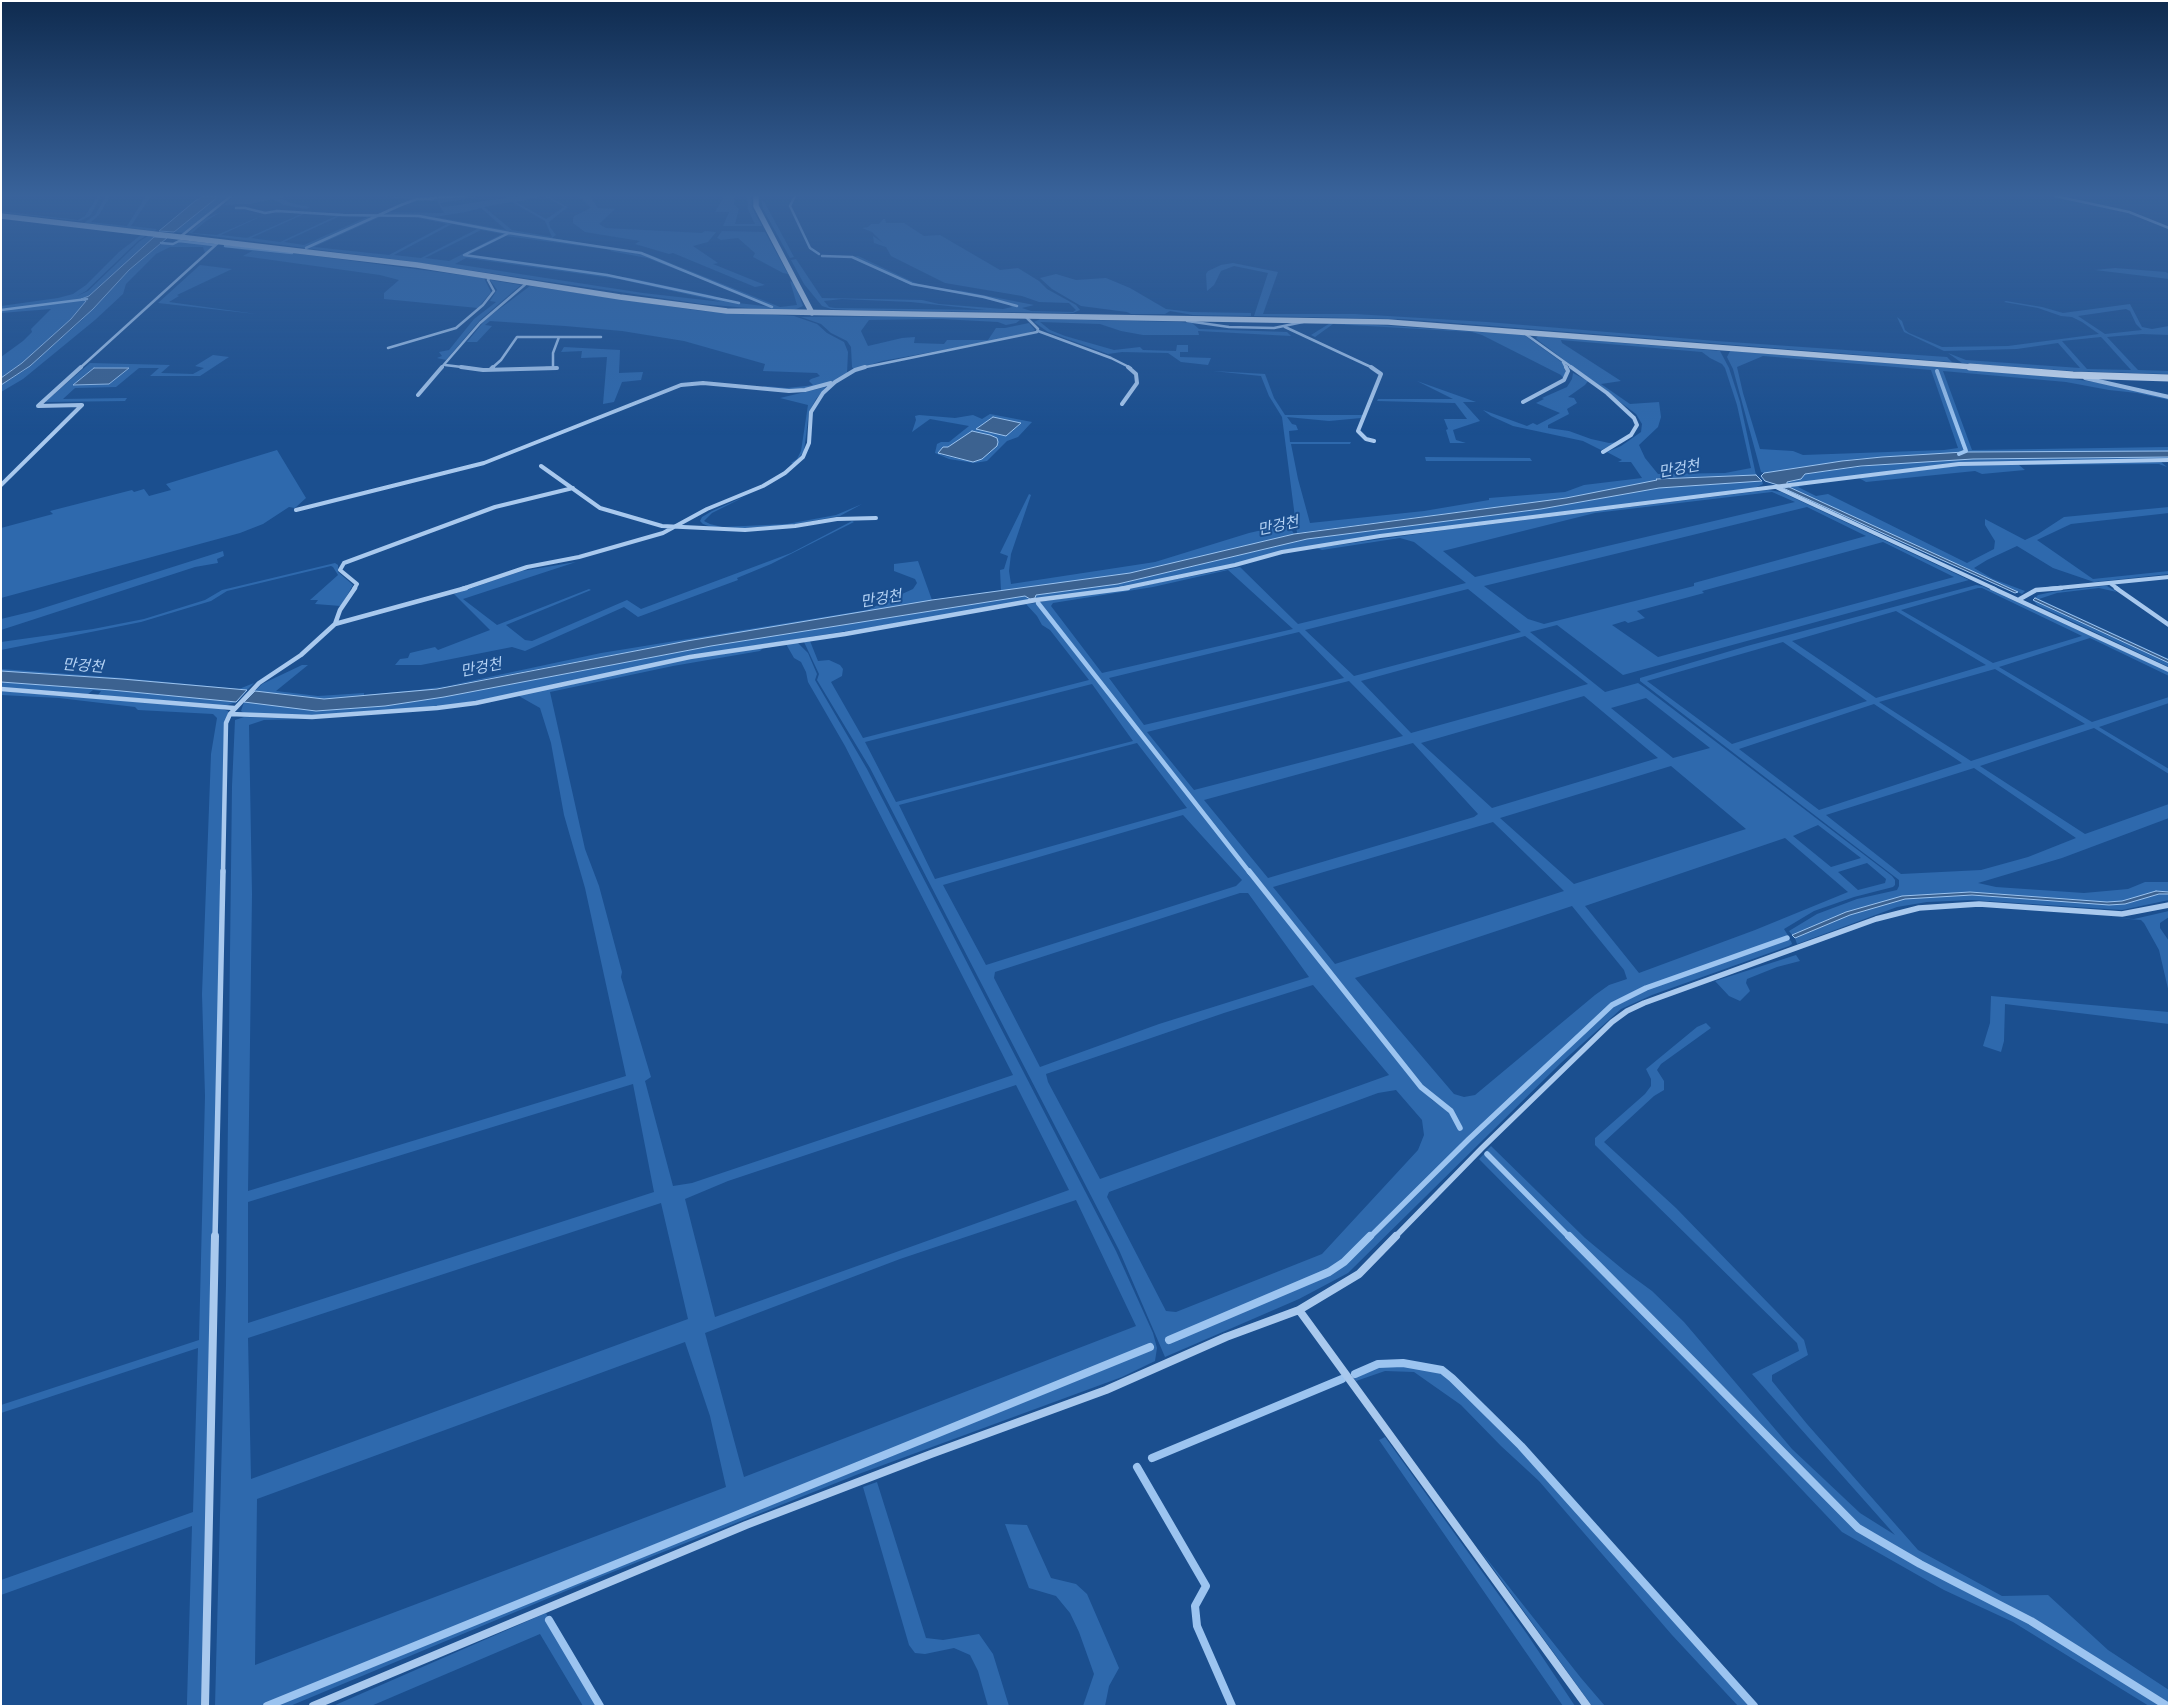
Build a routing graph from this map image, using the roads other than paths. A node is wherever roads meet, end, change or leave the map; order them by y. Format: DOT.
graph roads {
  1 [pos="183,276"];
  2 [pos="482,276"];
  3 [pos="792,276"];
  4 [pos="490,277"];
  5 [pos="528,282"];
  6 [pos="812,313"];
  7 [pos="1026,316"];
  8 [pos="1167,317"];
  9 [pos="1310,320"];
  10 [pos="1285,327"];
  11 [pos="1038,331"];
  12 [pos="1523,332"];
  13 [pos="559,337"];
  14 [pos="601,337"];
  15 [pos="388,348"];
  16 [pos="1562,360"];
  17 [pos="445,365"];
  18 [pos="490,370"];
  19 [pos="2072,375"];
  20 [pos="2169,378"];
  21 [pos="835,382"];
  22 [pos="418,395"];
  23 [pos="2169,397"];
  24 [pos="1523,402"];
  25 [pos="1122,404"];
  26 [pos="1374,441"];
  27 [pos="1603,452"];
  28 [pos="2169,460"];
  29 [pos="541,466"];
  30 [pos="1,484"];
  31 [pos="573,488"];
  32 [pos="1778,488"];
  33 [pos="296,510"];
  34 [pos="876,518"];
  35 [pos="676,528"];
  36 [pos="2169,577"];
  37 [pos="2110,583"];
  38 [pos="2020,600"];
  39 [pos="335,624"];
  40 [pos="2169,625"];
  41 [pos="2169,670"];
  42 [pos="1,689"];
  43 [pos="234,709"];
  44 [pos="2169,905"];
  45 [pos="1299,1310"];
  46 [pos="205,1706"];
  47 [pos="312,1706"];
  48 [pos="1587,1706"];
  1 -- 30 [label="street"];
  2 -- 4 [label="main road"];
  3 -- 6 [label="main road"];
  4 -- 5 [label="main road"];
  4 -- 15 [label="street"];
  5 -- 6 [label="main road"];
  5 -- 17 [label="street"];
  6 -- 7 [label="main road"];
  7 -- 8 [label="main road"];
  7 -- 11 [label="street"];
  8 -- 9 [label="main road"];
  8 -- 10 [label="street"];
  9 -- 10 [label="street"];
  9 -- 12 [label="main road"];
  10 -- 26 [label="street"];
  11 -- 21 [label="street"];
  11 -- 25 [label="street"];
  12 -- 16 [label="street"];
  12 -- 19 [label="main road"];
  13 -- 14 [label="street"];
  13 -- 18 [label="street"];
  13 -- 18 [label="street"];
  16 -- 24 [label="street"];
  16 -- 27 [label="street"];
  17 -- 18 [label="street"];
  17 -- 22 [label="street"];
  19 -- 20 [label="main road"];
  19 -- 23 [label="street"];
  21 -- 33 [label="street"];
  21 -- 35 [label="street"];
  28 -- 32 [label="street"];
  29 -- 31 [label="street"];
  31 -- 35 [label="street"];
  31 -- 39 [label="street"];
  32 -- 38 [label="street"];
  32 -- 43 [label="street"];
  34 -- 35 [label="street"];
  35 -- 39 [label="street"];
  36 -- 37 [label="street"];
  37 -- 38 [label="street"];
  37 -- 40 [label="street"];
  38 -- 41 [label="street"];
  39 -- 43 [label="street"];
  42 -- 43 [label="street"];
  43 -- 46 [label="street"];
  44 -- 45 [label="street"];
  45 -- 47 [label="street"];
  45 -- 48 [label="street"];
}
